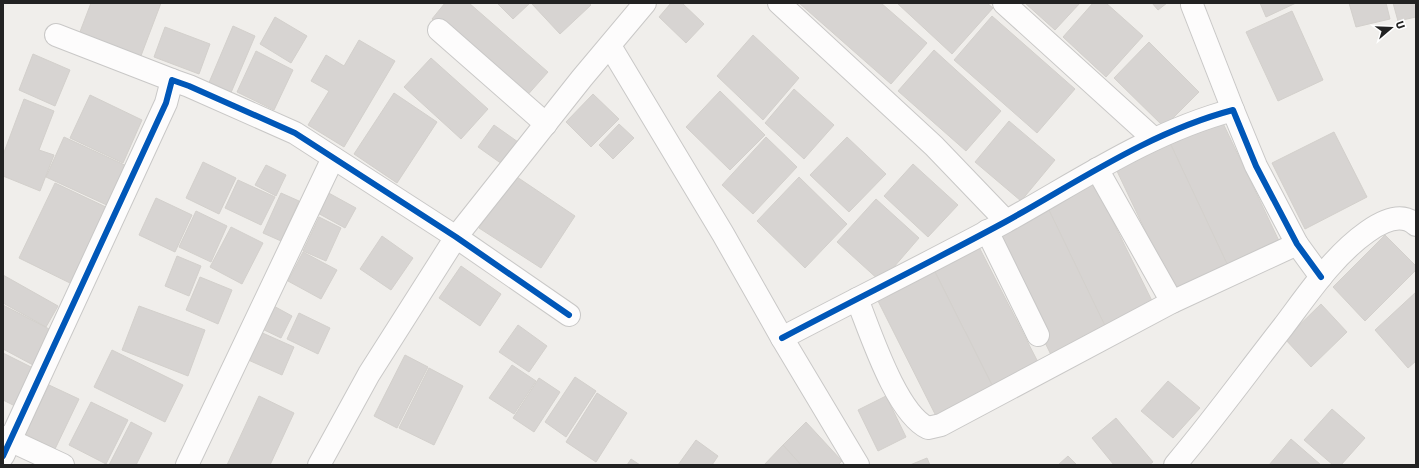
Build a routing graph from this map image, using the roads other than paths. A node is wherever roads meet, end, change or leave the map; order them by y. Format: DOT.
graph roads {
  1 [pos="645,3"];
  2 [pos="779,3"];
  3 [pos="1004,3"];
  4 [pos="1192,5"];
  5 [pos="439,30"];
  6 [pos="56,34"];
  7 [pos="610,46"];
  8 [pos="172,80"];
  9 [pos="1233,110"];
  10 [pos="546,124"];
  11 [pos="1154,139"];
  12 [pos="333,158"];
  13 [pos="1097,169"];
  14 [pos="1416,225"];
  15 [pos="996,226"];
  16 [pos="456,237"];
  17 [pos="1297,244"];
  18 [pos="1321,277"];
  19 [pos="858,299"];
  20 [pos="1172,302"];
  21 [pos="569,315"];
  22 [pos="1038,335"];
  23 [pos="782,338"];
  24 [pos="5,444"];
  25 [pos="63,465"];
  26 [pos="187,465"];
  27 [pos="319,465"];
  28 [pos="858,465"];
  29 [pos="1175,465"];
  1 -- 7 [label="street"];
  2 -- 15 [label="street"];
  3 -- 11 [label="street"];
  4 -- 9 [label="street"];
  5 -- 10 [label="street"];
  6 -- 8 [label="street"];
  7 -- 10 [label="street"];
  7 -- 23 [label="street"];
  8 -- 12 [label="street"];
  8 -- 24 [label="street"];
  9 -- 11 [label="street"];
  9 -- 17 [label="street"];
  10 -- 16 [label="street"];
  11 -- 13 [label="street"];
  12 -- 16 [label="street"];
  12 -- 26 [label="street"];
  13 -- 15 [label="street"];
  13 -- 20 [label="street"];
  14 -- 18 [label="street"];
  15 -- 19 [label="street"];
  15 -- 22 [label="street"];
  16 -- 21 [label="street"];
  16 -- 27 [label="street"];
  17 -- 18 [label="street"];
  17 -- 20 [label="street"];
  18 -- 29 [label="street"];
  19 -- 20 [label="street"];
  19 -- 23 [label="street"];
  23 -- 28 [label="street"];
  24 -- 25 [label="street"];
}
